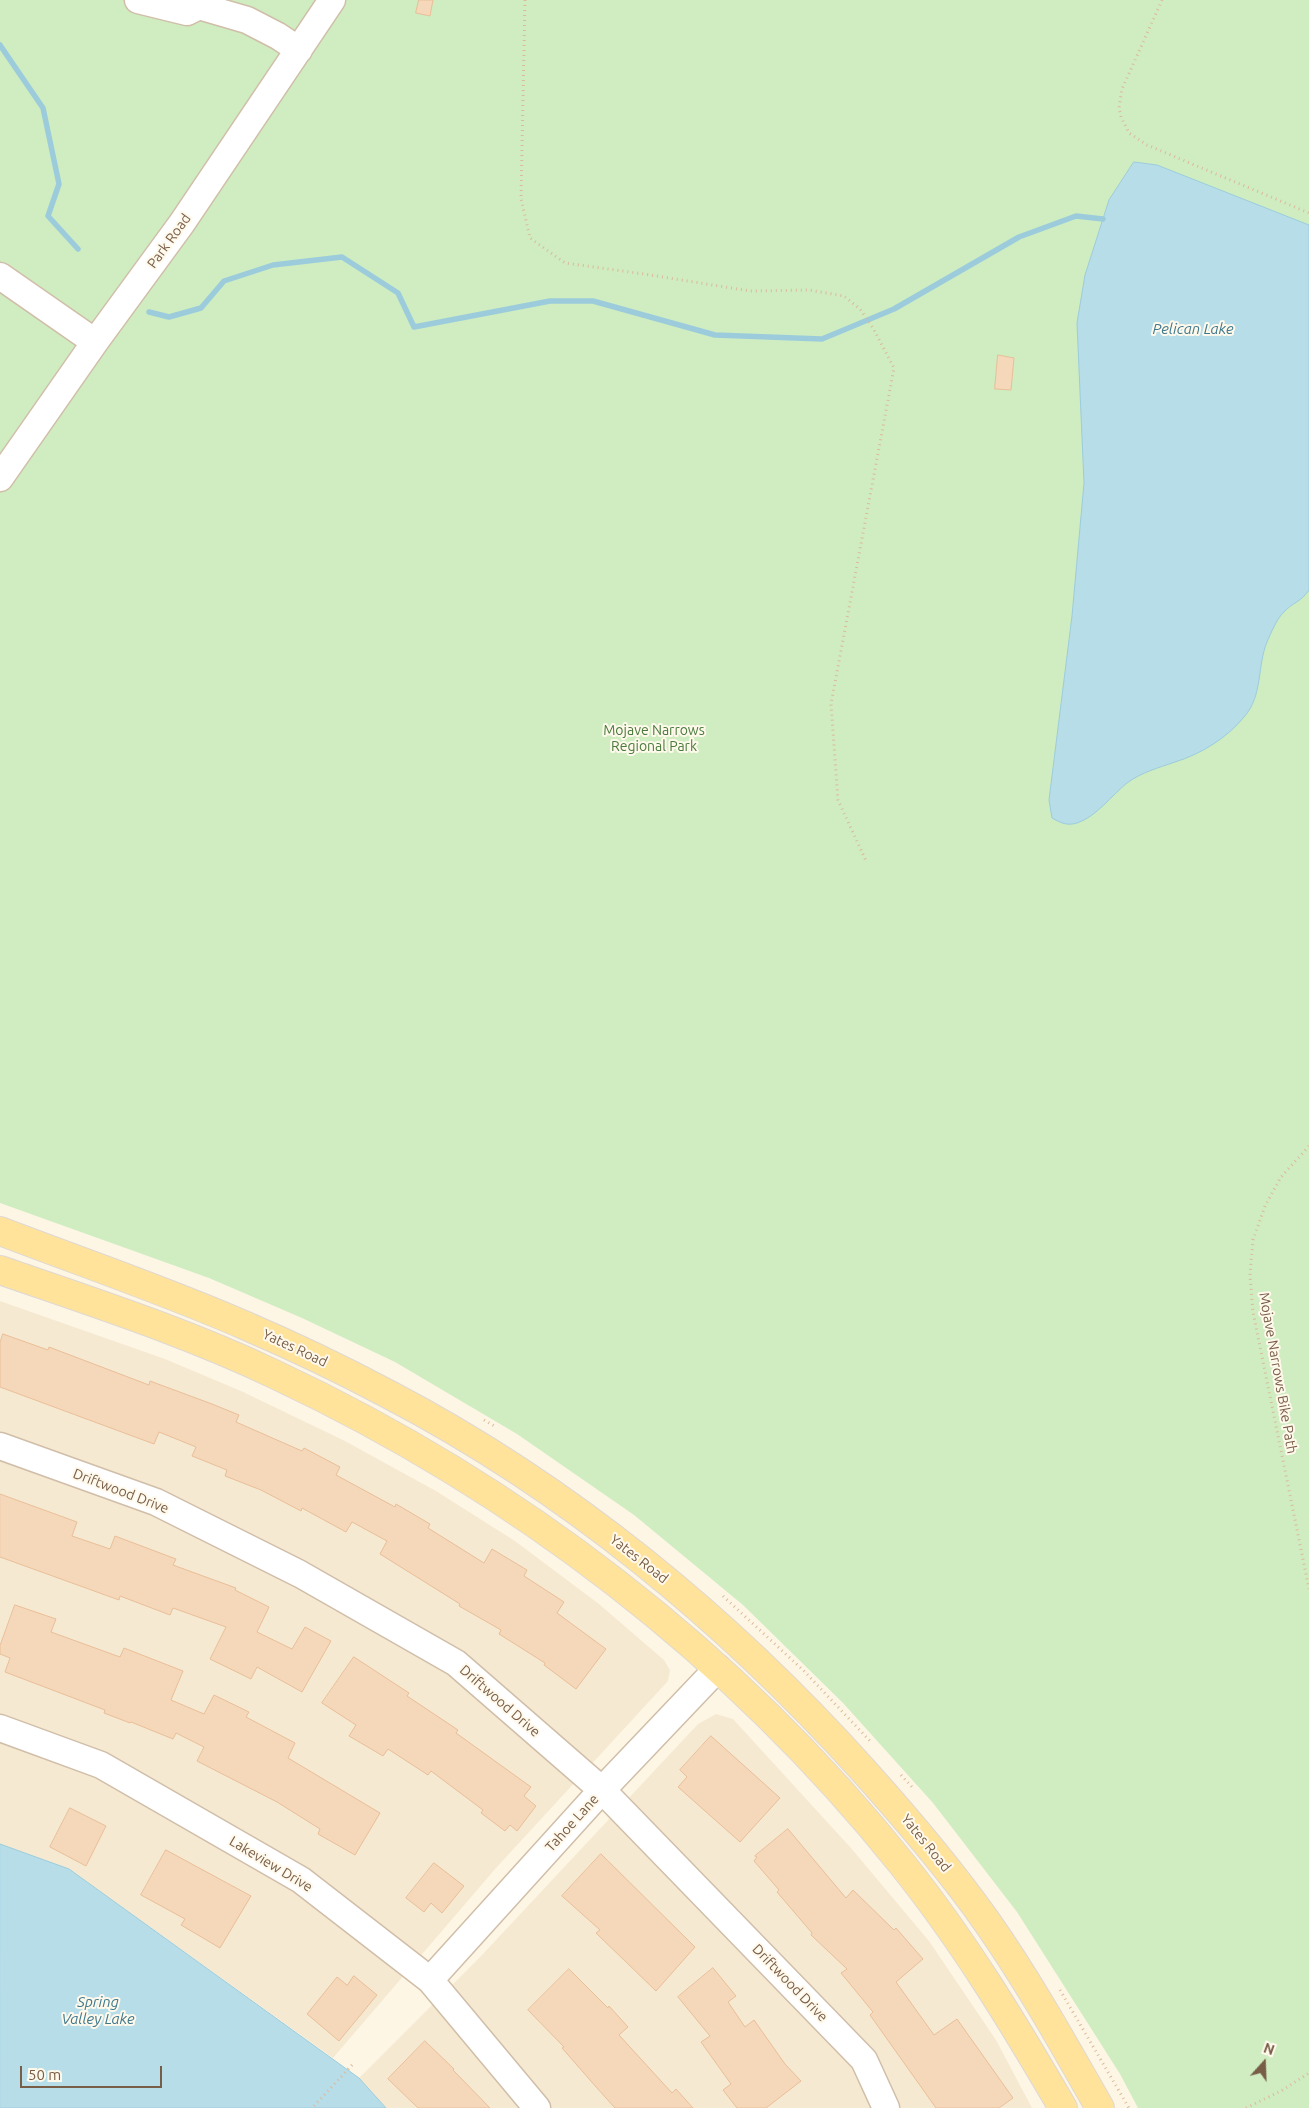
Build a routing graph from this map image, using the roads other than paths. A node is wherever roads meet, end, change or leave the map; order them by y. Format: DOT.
graph roads {
  1 [pos="138,0"];
  2 [pos="332,0"];
  3 [pos="200,3"];
  4 [pos="249,10"];
  5 [pos="299,50"];
  6 [pos="0,276"];
  7 [pos="95,342"];
  8 [pos="0,478"];
  9 [pos="0,1231"];
  10 [pos="0,1270"];
  11 [pos="0,1446"];
  12 [pos="718,1668"];
  13 [pos="0,1728"];
  14 [pos="602,1790"];
  15 [pos="430,1980"];
  16 [pos="537,2108"];
  17 [pos="886,2108"];
  18 [pos="1064,2108"];
  19 [pos="1100,2108"];
  1 -- 3 [label="street"];
  2 -- 5 [label="street, Park Road"];
  3 -- 4 [label="street"];
  4 -- 5 [label="street"];
  5 -- 7 [label="street, Park Road"];
  6 -- 7 [label="street"];
  7 -- 8 [label="street, Park Road"];
  9 -- 19 [label="main road, Yates Road"];
  10 -- 12 [label="main road"];
  11 -- 14 [label="street, Driftwood Drive"];
  12 -- 14 [label="street, Tahoe Lane"];
  12 -- 18 [label="main road"];
  13 -- 15 [label="street, Lakeview Drive"];
  14 -- 15 [label="street, Tahoe Lane"];
  14 -- 17 [label="street, Driftwood Drive"];
  15 -- 16 [label="street, Lakeview Drive"];
}
